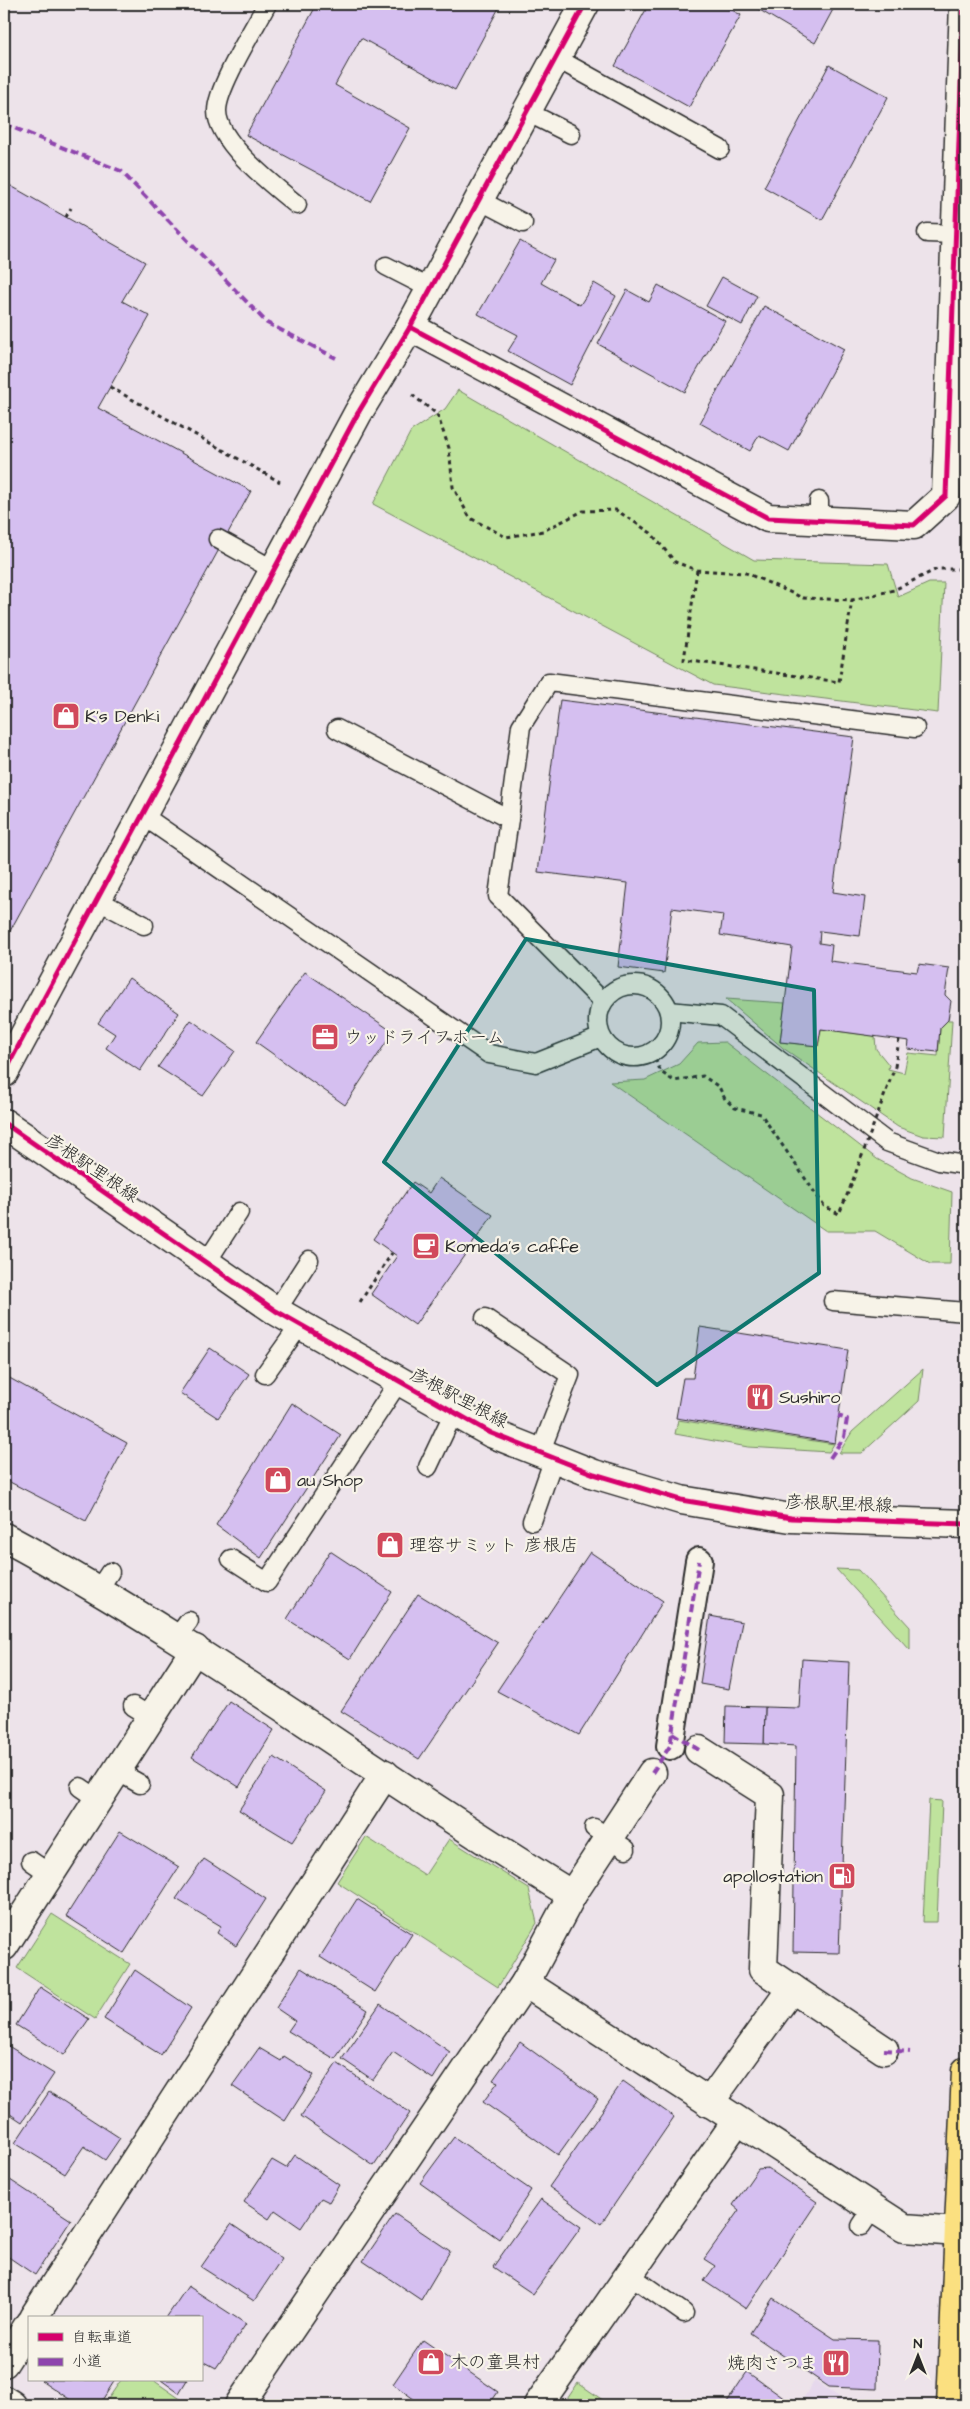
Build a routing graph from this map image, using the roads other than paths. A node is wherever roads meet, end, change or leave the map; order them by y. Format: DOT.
graph roads {
  1 [pos="267,4"];
  2 [pos="585,4"];
  3 [pos="964,4"];
  4 [pos="556,58"];
  5 [pos="527,112"];
  6 [pos="571,134"];
  7 [pos="720,149"];
  8 [pos="479,200"];
  9 [pos="297,205"];
  10 [pos="523,223"];
  11 [pos="927,233"];
  12 [pos="956,234"];
  13 [pos="386,266"];
  14 [pos="431,289"];
  15 [pos="410,327"];
  16 [pos="218,539"];
  17 [pos="274,570"];
  18 [pos="915,728"];
  19 [pos="338,729"];
  20 [pos="142,815"];
  21 [pos="509,819"];
  22 [pos="97,900"];
  23 [pos="144,925"];
  24 [pos="602,1002"];
  25 [pos="669,1011"];
  26 [pos="601,1038"];
  27 [pos="4,1073"];
  28 [pos="4,1123"];
  29 [pos="966,1165"];
  30 [pos="239,1212"];
  31 [pos="309,1260"];
  32 [pos="206,1263"];
  33 [pos="833,1301"];
  34 [pos="276,1311"];
  35 [pos="966,1312"];
  36 [pos="485,1318"];
  37 [pos="300,1325"];
  38 [pos="265,1374"];
  39 [pos="399,1381"];
  40 [pos="454,1412"];
  41 [pos="547,1456"];
  42 [pos="428,1467"];
  43 [pos="532,1521"];
  44 [pos="966,1524"];
  45 [pos="4,1537"];
  46 [pos="231,1559"];
  47 [pos="699,1561"];
  48 [pos="187,1636"];
  49 [pos="670,1746"];
  50 [pos="699,1750"];
  51 [pos="652,1773"];
  52 [pos="385,1774"];
  53 [pos="572,1895"];
  54 [pos="4,1946"];
  55 [pos="525,1983"];
  56 [pos="792,1988"];
  57 [pos="884,2050"];
  58 [pos="966,2071"];
  59 [pos="709,2103"];
  60 [pos="736,2122"];
  61 [pos="958,2232"];
  62 [pos="630,2275"];
  63 [pos="684,2313"];
  64 [pos="35,2316"];
  65 [pos="28,2326"];
  66 [pos="960,2334"];
  67 [pos="4,2363"];
  68 [pos="4,2400"];
  69 [pos="12,2405"];
  70 [pos="239,2405"];
  71 [pos="538,2405"];
  72 [pos="951,2405"];
  1 -- 9 [label="lane"];
  2 -- 4 [label="street"];
  3 -- 12 [label="street"];
  4 -- 5 [label="street"];
  4 -- 7 [label="lane"];
  5 -- 6 [label="lane"];
  5 -- 8 [label="street"];
  8 -- 10 [label="lane"];
  8 -- 14 [label="street"];
  11 -- 12 [label="lane"];
  12 -- 15 [label="street"];
  13 -- 14 [label="lane"];
  14 -- 15 [label="street"];
  15 -- 17 [label="street"];
  16 -- 17 [label="lane"];
  17 -- 20 [label="street"];
  18 -- 21 [label="lane"];
  19 -- 21 [label="lane"];
  20 -- 22 [label="street"];
  20 -- 26 [label="lane"];
  21 -- 24 [label="lane"];
  22 -- 23 [label="lane"];
  22 -- 27 [label="street"];
  24 -- 25 [label="lane"];
  24 -- 26 [label="lane"];
  25 -- 26 [label="lane"];
  25 -- 29 [label="lane"];
  28 -- 32 [label="street, 彦根駅里根線"];
  30 -- 32 [label="lane"];
  31 -- 34 [label="lane"];
  32 -- 34 [label="street, 彦根駅里根線"];
  33 -- 35 [label="lane"];
  34 -- 37 [label="street, 彦根駅里根線"];
  36 -- 41 [label="lane"];
  37 -- 38 [label="lane"];
  37 -- 39 [label="street, 彦根駅里根線"];
  39 -- 40 [label="street, 彦根駅里根線"];
  39 -- 46 [label="lane"];
  40 -- 41 [label="street, 彦根駅里根線"];
  40 -- 42 [label="lane"];
  41 -- 43 [label="lane"];
  41 -- 44 [label="street, 彦根駅里根線"];
  45 -- 48 [label="street"];
  47 -- 49 [label="street"];
  48 -- 52 [label="street"];
  48 -- 54 [label="street"];
  50 -- 56 [label="street"];
  51 -- 53 [label="street"];
  52 -- 53 [label="street"];
  52 -- 64 [label="street"];
  53 -- 55 [label="street"];
  55 -- 59 [label="street"];
  55 -- 70 [label="street"];
  56 -- 57 [label="street"];
  56 -- 59 [label="street"];
  58 -- 61 [label="highway"];
  59 -- 60 [label="street"];
  60 -- 61 [label="street"];
  60 -- 62 [label="street"];
  61 -- 66 [label="highway"];
  62 -- 63 [label="lane"];
  62 -- 71 [label="street"];
  65 -- 67 [label="street"];
  66 -- 72 [label="highway"];
  68 -- 69 [label="street"];
}
